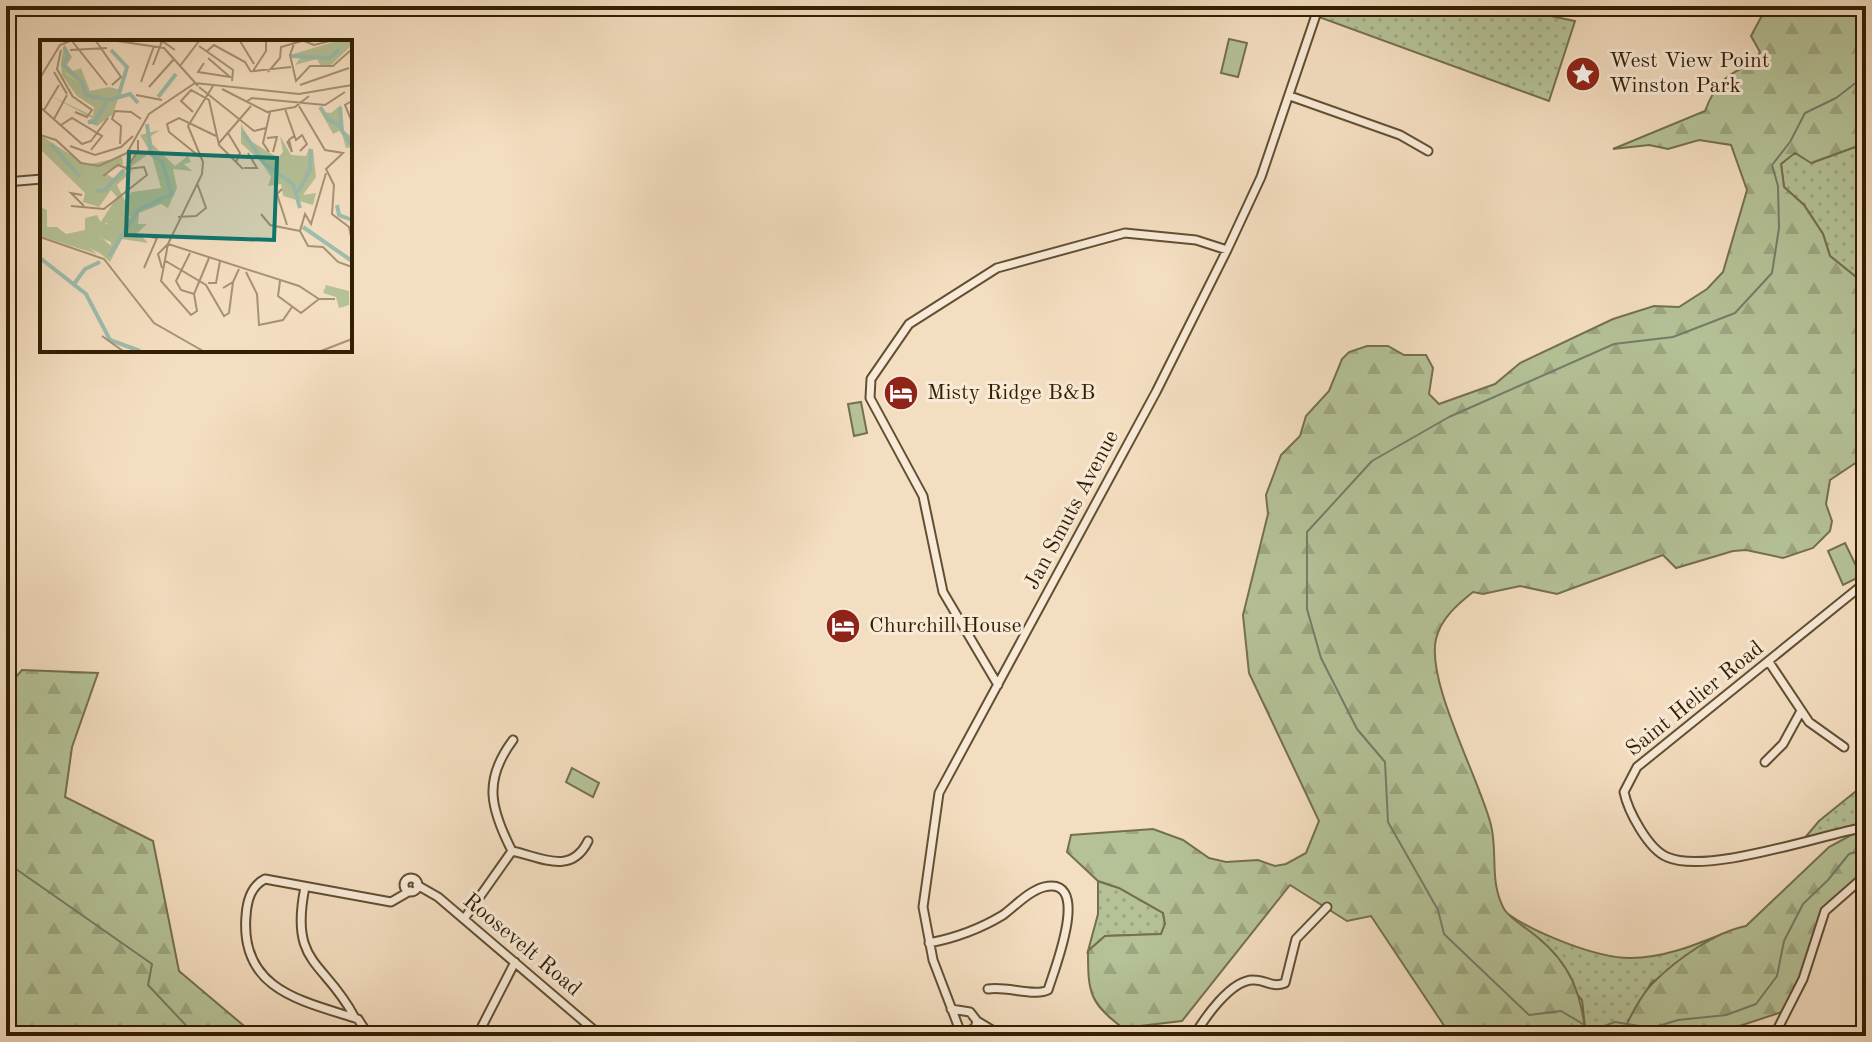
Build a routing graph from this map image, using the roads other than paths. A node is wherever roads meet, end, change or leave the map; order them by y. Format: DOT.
graph roads {
  1 [pos="1319,6"];
  2 [pos="1290,96"];
  3 [pos="1428,151"];
  4 [pos="40,179"];
  5 [pos="6,182"];
  6 [pos="1227,250"];
  7 [pos="1866,582"];
  8 [pos="1769,662"];
  9 [pos="998,685"];
  10 [pos="1801,711"];
  11 [pos="513,740"];
  12 [pos="1844,747"];
  13 [pos="1765,762"];
  14 [pos="1866,827"];
  15 [pos="588,841"];
  16 [pos="512,851"];
  17 [pos="1866,875"];
  18 [pos="305,887"];
  19 [pos="1327,907"];
  20 [pos="464,919"];
  21 [pos="929,943"];
  22 [pos="515,962"];
  23 [pos="988,989"];
  24 [pos="951,1009"];
  25 [pos="355,1018"];
  26 [pos="977,1021"];
  27 [pos="962,1035"];
  28 [pos="369,1036"];
  29 [pos="477,1036"];
  30 [pos="601,1036"];
  31 [pos="1002,1036"];
  32 [pos="1194,1036"];
  33 [pos="1774,1036"];
  1 -- 2 [label="street, Jan Smuts Avenue"];
  2 -- 3 [label="street"];
  2 -- 6 [label="street, Jan Smuts Avenue"];
  4 -- 5 [label="street"];
  6 -- 9 [label="street, Jan Smuts Avenue"];
  6 -- 9 [label="street"];
  7 -- 8 [label="street, Saint Helier Road"];
  8 -- 10 [label="street"];
  8 -- 14 [label="street, Saint Helier Road"];
  9 -- 21 [label="street, Jan Smuts Avenue"];
  10 -- 12 [label="street"];
  10 -- 13 [label="street"];
  11 -- 16 [label="street"];
  15 -- 16 [label="street"];
  16 -- 20 [label="street"];
  17 -- 33 [label="street"];
  18 -- 20 [label="street, Roosevelt Road"];
  18 -- 25 [label="street"];
  18 -- 25 [label="street"];
  19 -- 32 [label="street"];
  20 -- 22 [label="street, Roosevelt Road"];
  21 -- 23 [label="street"];
  21 -- 24 [label="street, Jan Smuts Avenue"];
  22 -- 29 [label="street"];
  22 -- 30 [label="street, Roosevelt Road"];
  24 -- 26 [label="street"];
  24 -- 27 [label="street, Jan Smuts Avenue"];
  25 -- 28 [label="street"];
  26 -- 27 [label="street"];
  26 -- 31 [label="street"];
}
